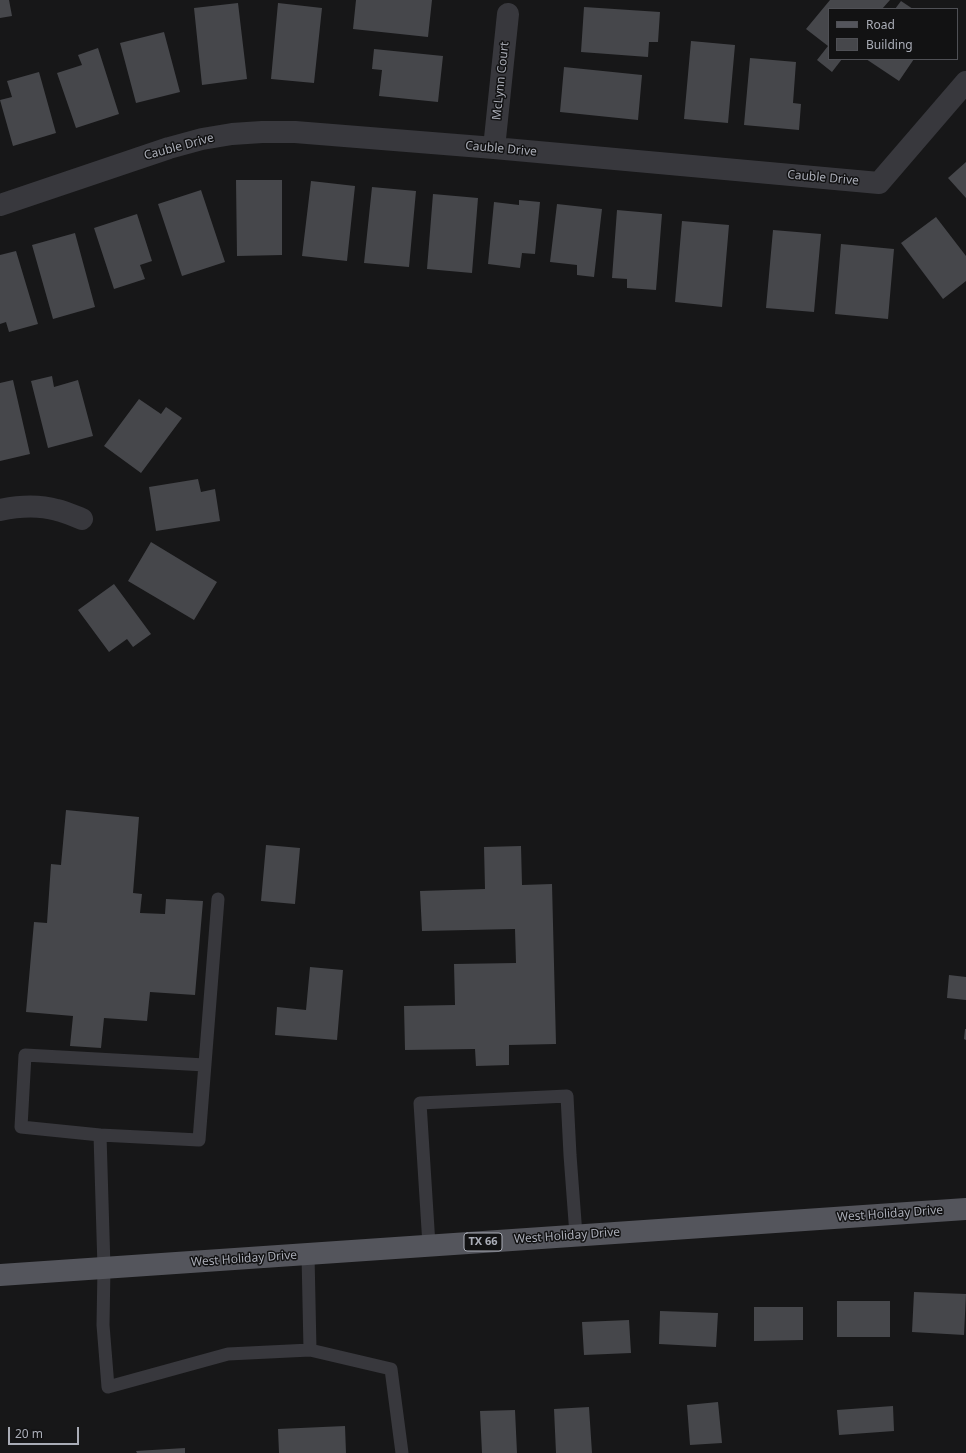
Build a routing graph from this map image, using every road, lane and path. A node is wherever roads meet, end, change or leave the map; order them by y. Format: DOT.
graph roads {
  1 [pos="508,14"];
  2 [pos="966,82"];
  3 [pos="494,148"];
  4 [pos="0,205"];
  5 [pos="0,510"];
  6 [pos="82,519"];
  7 [pos="218,899"];
  8 [pos="205,1065"];
  9 [pos="100,1135"];
  10 [pos="966,1208"];
  11 [pos="576,1235"];
  12 [pos="428,1245"];
  13 [pos="308,1254"];
  14 [pos="104,1268"];
  15 [pos="0,1275"];
  16 [pos="310,1350"];
  17 [pos="402,1453"];
  1 -- 3 [label="street, McLynn Court"];
  2 -- 3 [label="street, Cauble Drive"];
  3 -- 4 [label="street, Cauble Drive"];
  5 -- 6 [label="street"];
  7 -- 8 [label="lane"];
  8 -- 9 [label="lane"];
  8 -- 9 [label="lane"];
  9 -- 14 [label="lane"];
  10 -- 11 [label="main road, West Holiday Drive / TX 66"];
  11 -- 12 [label="main road, West Holiday Drive / TX 66"];
  11 -- 12 [label="lane"];
  12 -- 13 [label="main road, West Holiday Drive / TX 66"];
  13 -- 14 [label="main road, West Holiday Drive / TX 66"];
  13 -- 16 [label="lane"];
  14 -- 15 [label="main road, West Holiday Drive / TX 66"];
  14 -- 16 [label="lane"];
  16 -- 17 [label="lane"];
}
